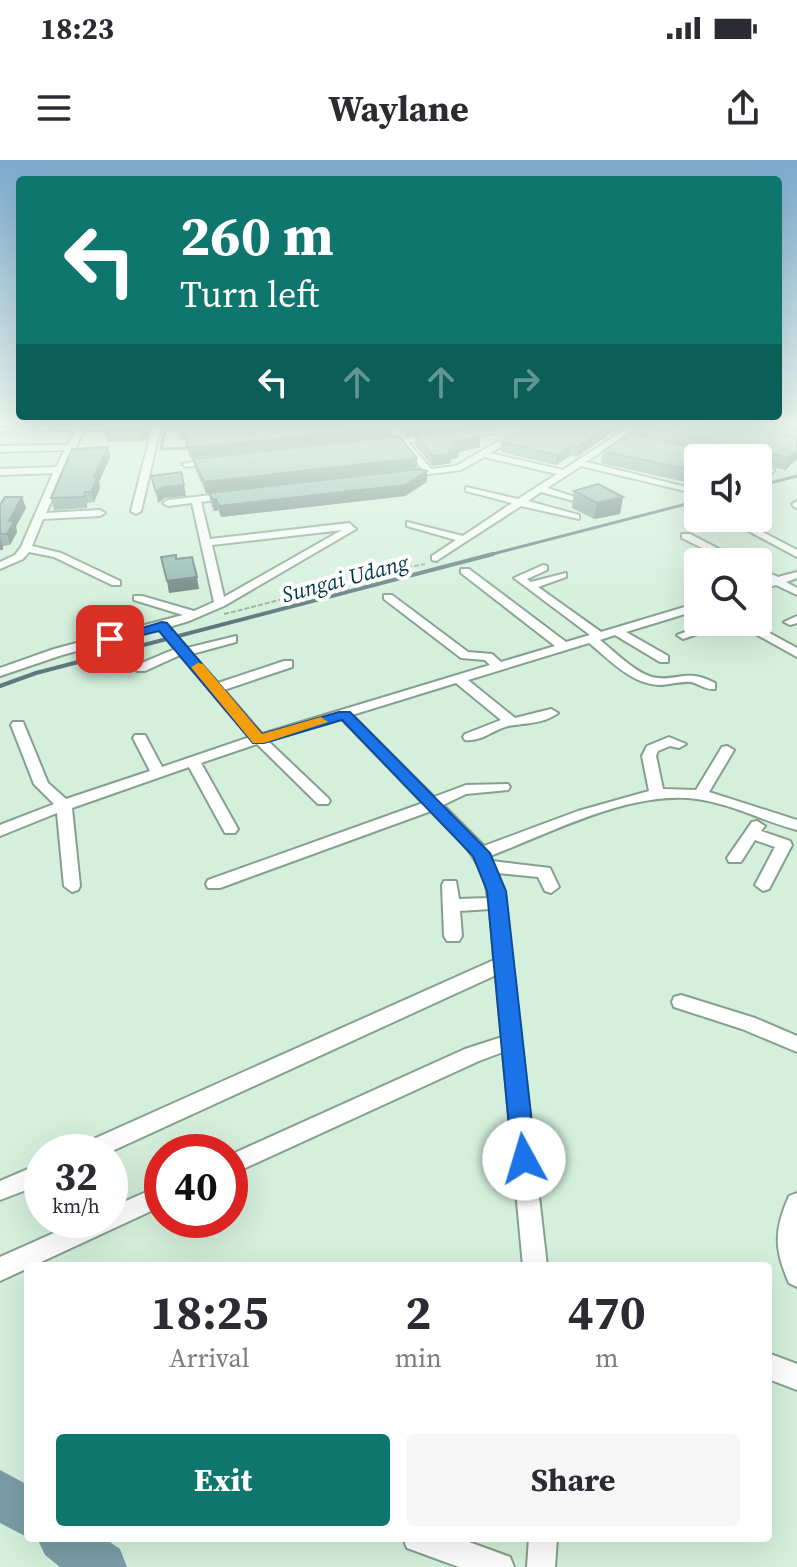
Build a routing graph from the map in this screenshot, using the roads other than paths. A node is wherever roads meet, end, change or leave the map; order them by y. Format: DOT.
graph roads {
  1 [pos="50,492"];
  2 [pos="141,492"];
  3 [pos="479,492"];
  4 [pos="536,492"];
  5 [pos="550,492"];
  6 [pos="243,494"];
  7 [pos="530,495"];
  8 [pos="566,496"];
  9 [pos="196,499"];
  10 [pos="578,501"];
  11 [pos="520,502"];
  12 [pos="168,503"];
  13 [pos="136,511"];
  14 [pos="100,513"];
  15 [pos="40,516"];
  16 [pos="576,517"];
  17 [pos="410,524"];
  18 [pos="755,532"];
  19 [pos="686,536"];
  20 [pos="464,539"];
  21 [pos="205,543"];
  22 [pos="26,548"];
  23 [pos="710,548"];
  24 [pos="797,554"];
  25 [pos="436,558"];
  26 [pos="0,566"];
  27 [pos="543,568"];
  28 [pos="465,571"];
  29 [pos="562,575"];
  30 [pos="797,575"];
  31 [pos="772,578"];
  32 [pos="777,581"];
  33 [pos="116,583"];
  34 [pos="772,583"];
  35 [pos="529,586"];
  36 [pos="797,592"];
  37 [pos="388,597"];
  38 [pos="138,598"];
  39 [pos="220,604"];
  40 [pos="684,610"];
  41 [pos="194,615"];
  42 [pos="165,629"];
  43 [pos="615,630"];
  44 [pos="594,636"];
  45 [pos="766,636"];
  46 [pos="232,639"];
  47 [pos="563,646"];
  48 [pos="182,649"];
  49 [pos="797,653"];
  50 [pos="664,659"];
  51 [pos="288,664"];
  52 [pos="499,666"];
  53 [pos="141,668"];
  54 [pos="0,672"];
  55 [pos="459,679"];
  56 [pos="710,686"];
  57 [pos="217,688"];
  58 [pos="551,713"];
  59 [pos="345,715"];
  60 [pos="510,721"];
  61 [pos="18,725"];
  62 [pos="470,737"];
  63 [pos="140,738"];
  64 [pos="259,739"];
  65 [pos="679,744"];
  66 [pos="727,750"];
  67 [pos="193,761"];
  68 [pos="158,773"];
  69 [pos="503,787"];
  70 [pos="657,794"];
  71 [pos="700,795"];
  72 [pos="323,801"];
  73 [pos="64,805"];
  74 [pos="433,805"];
  75 [pos="797,805"];
  76 [pos="765,813"];
  77 [pos="792,823"];
  78 [pos="230,829"];
  79 [pos="0,831"];
  80 [pos="752,833"];
  81 [pos="735,858"];
  82 [pos="484,859"];
  83 [pos="214,884"];
  84 [pos="450,885"];
  85 [pos="763,885"];
  86 [pos="72,886"];
  87 [pos="551,887"];
  88 [pos="497,903"];
  89 [pos="451,906"];
  90 [pos="453,936"];
  91 [pos="504,963"];
  92 [pos="681,1002"];
  93 [pos="512,1041"];
  94 [pos="797,1044"];
  95 [pos="128,1134"];
  96 [pos="248,1157"];
  97 [pos="24,1181"];
  98 [pos="2,1191"];
  99 [pos="797,1203"];
  100 [pos="66,1238"];
  101 [pos="535,1262"];
  102 [pos="0,1269"];
  103 [pos="797,1275"];
  104 [pos="772,1368"];
  105 [pos="797,1377"];
  106 [pos="428,1542"];
  107 [pos="543,1542"];
  108 [pos="500,1567"];
  109 [pos="541,1567"];
  1 -- 15 [label="street"];
  2 -- 13 [label="street"];
  3 -- 11 [label="street"];
  4 -- 7 [label="street"];
  5 -- 8 [label="street"];
  6 -- 9 [label="street"];
  7 -- 8 [label="street"];
  7 -- 11 [label="street"];
  8 -- 10 [label="street"];
  9 -- 12 [label="street"];
  9 -- 21 [label="street"];
  11 -- 16 [label="street"];
  11 -- 20 [label="street"];
  14 -- 15 [label="street"];
  15 -- 22 [label="street"];
  17 -- 20 [label="street"];
  18 -- 24 [label="street"];
  19 -- 23 [label="street"];
  20 -- 25 [label="street"];
  21 -- 39 [label="street"];
  21 -- 39 [label="street"];
  22 -- 26 [label="street"];
  22 -- 33 [label="street"];
  27 -- 35 [label="street"];
  28 -- 47 [label="street"];
  29 -- 35 [label="street"];
  30 -- 32 [label="street"];
  31 -- 32 [label="street"];
  32 -- 34 [label="street"];
  32 -- 36 [label="street"];
  35 -- 44 [label="street"];
  37 -- 52 [label="street"];
  38 -- 41 [label="street"];
  39 -- 41 [label="street"];
  40 -- 43 [label="street"];
  41 -- 42 [label="street"];
  42 -- 48 [label="street"];
  42 -- 54 [label="street"];
  43 -- 44 [label="street"];
  43 -- 50 [label="street"];
  44 -- 47 [label="street"];
  44 -- 56 [label="street"];
  45 -- 49 [label="street"];
  46 -- 48 [label="street"];
  47 -- 52 [label="street"];
  48 -- 53 [label="street"];
  48 -- 57 [label="street"];
  51 -- 57 [label="street"];
  52 -- 55 [label="street"];
  55 -- 59 [label="street"];
  55 -- 60 [label="street"];
  57 -- 64 [label="street"];
  58 -- 60 [label="street"];
  59 -- 64 [label="street"];
  59 -- 74 [label="street"];
  60 -- 62 [label="street"];
  61 -- 73 [label="street"];
  63 -- 68 [label="street"];
  64 -- 67 [label="street"];
  64 -- 72 [label="street"];
  65 -- 70 [label="street"];
  66 -- 71 [label="street"];
  67 -- 68 [label="street"];
  67 -- 78 [label="street"];
  68 -- 73 [label="street"];
  69 -- 74 [label="street"];
  70 -- 71 [label="street"];
  70 -- 82 [label="street"];
  71 -- 76 [label="street"];
  73 -- 79 [label="street"];
  73 -- 86 [label="street"];
  74 -- 82 [label="street"];
  74 -- 83 [label="street"];
  75 -- 77 [label="street"];
  76 -- 77 [label="street"];
  76 -- 80 [label="street"];
  80 -- 81 [label="street"];
  80 -- 85 [label="street"];
  82 -- 87 [label="street"];
  82 -- 88 [label="street"];
  84 -- 89 [label="street"];
  88 -- 89 [label="street"];
  88 -- 91 [label="street"];
  89 -- 90 [label="street"];
  91 -- 93 [label="street"];
  91 -- 95 [label="street"];
  92 -- 94 [label="street"];
  93 -- 96 [label="street"];
  93 -- 101 [label="street"];
  97 -- 98 [label="street"];
  99 -- 103 [label="street"];
  100 -- 102 [label="street"];
  104 -- 105 [label="street"];
  106 -- 108 [label="street"];
  107 -- 109 [label="street"];
}
